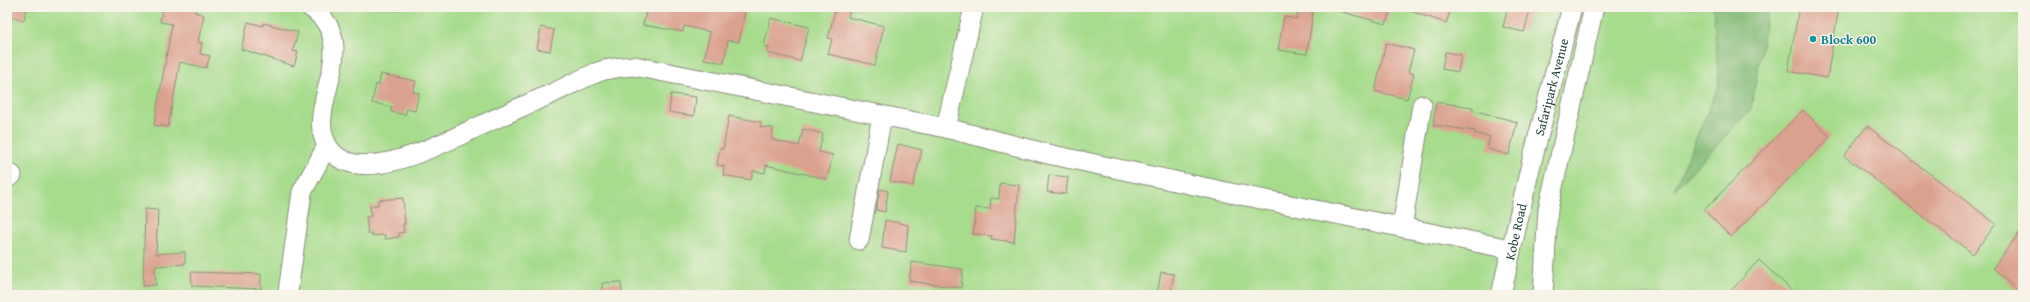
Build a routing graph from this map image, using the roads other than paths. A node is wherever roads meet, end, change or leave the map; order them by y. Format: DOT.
graph roads {
  1 [pos="310,7"];
  2 [pos="974,7"];
  3 [pos="1572,7"];
  4 [pos="1594,7"];
  5 [pos="1422,105"];
  6 [pos="882,116"];
  7 [pos="946,128"];
  8 [pos="327,146"];
  9 [pos="1530,168"];
  10 [pos="1402,227"];
  11 [pos="859,240"];
  12 [pos="1510,249"];
  13 [pos="288,292"];
  14 [pos="1500,295"];
  15 [pos="1543,295"];
  1 -- 8 [label="street"];
  2 -- 7 [label="street"];
  3 -- 9 [label="street, Safaripark Avenue"];
  4 -- 15 [label="street"];
  5 -- 10 [label="street"];
  6 -- 7 [label="street"];
  6 -- 8 [label="street"];
  6 -- 11 [label="street"];
  7 -- 10 [label="street"];
  8 -- 13 [label="street"];
  9 -- 12 [label="street, Kobe Road"];
  10 -- 12 [label="street"];
  12 -- 14 [label="street, Kobe Road"];
}
